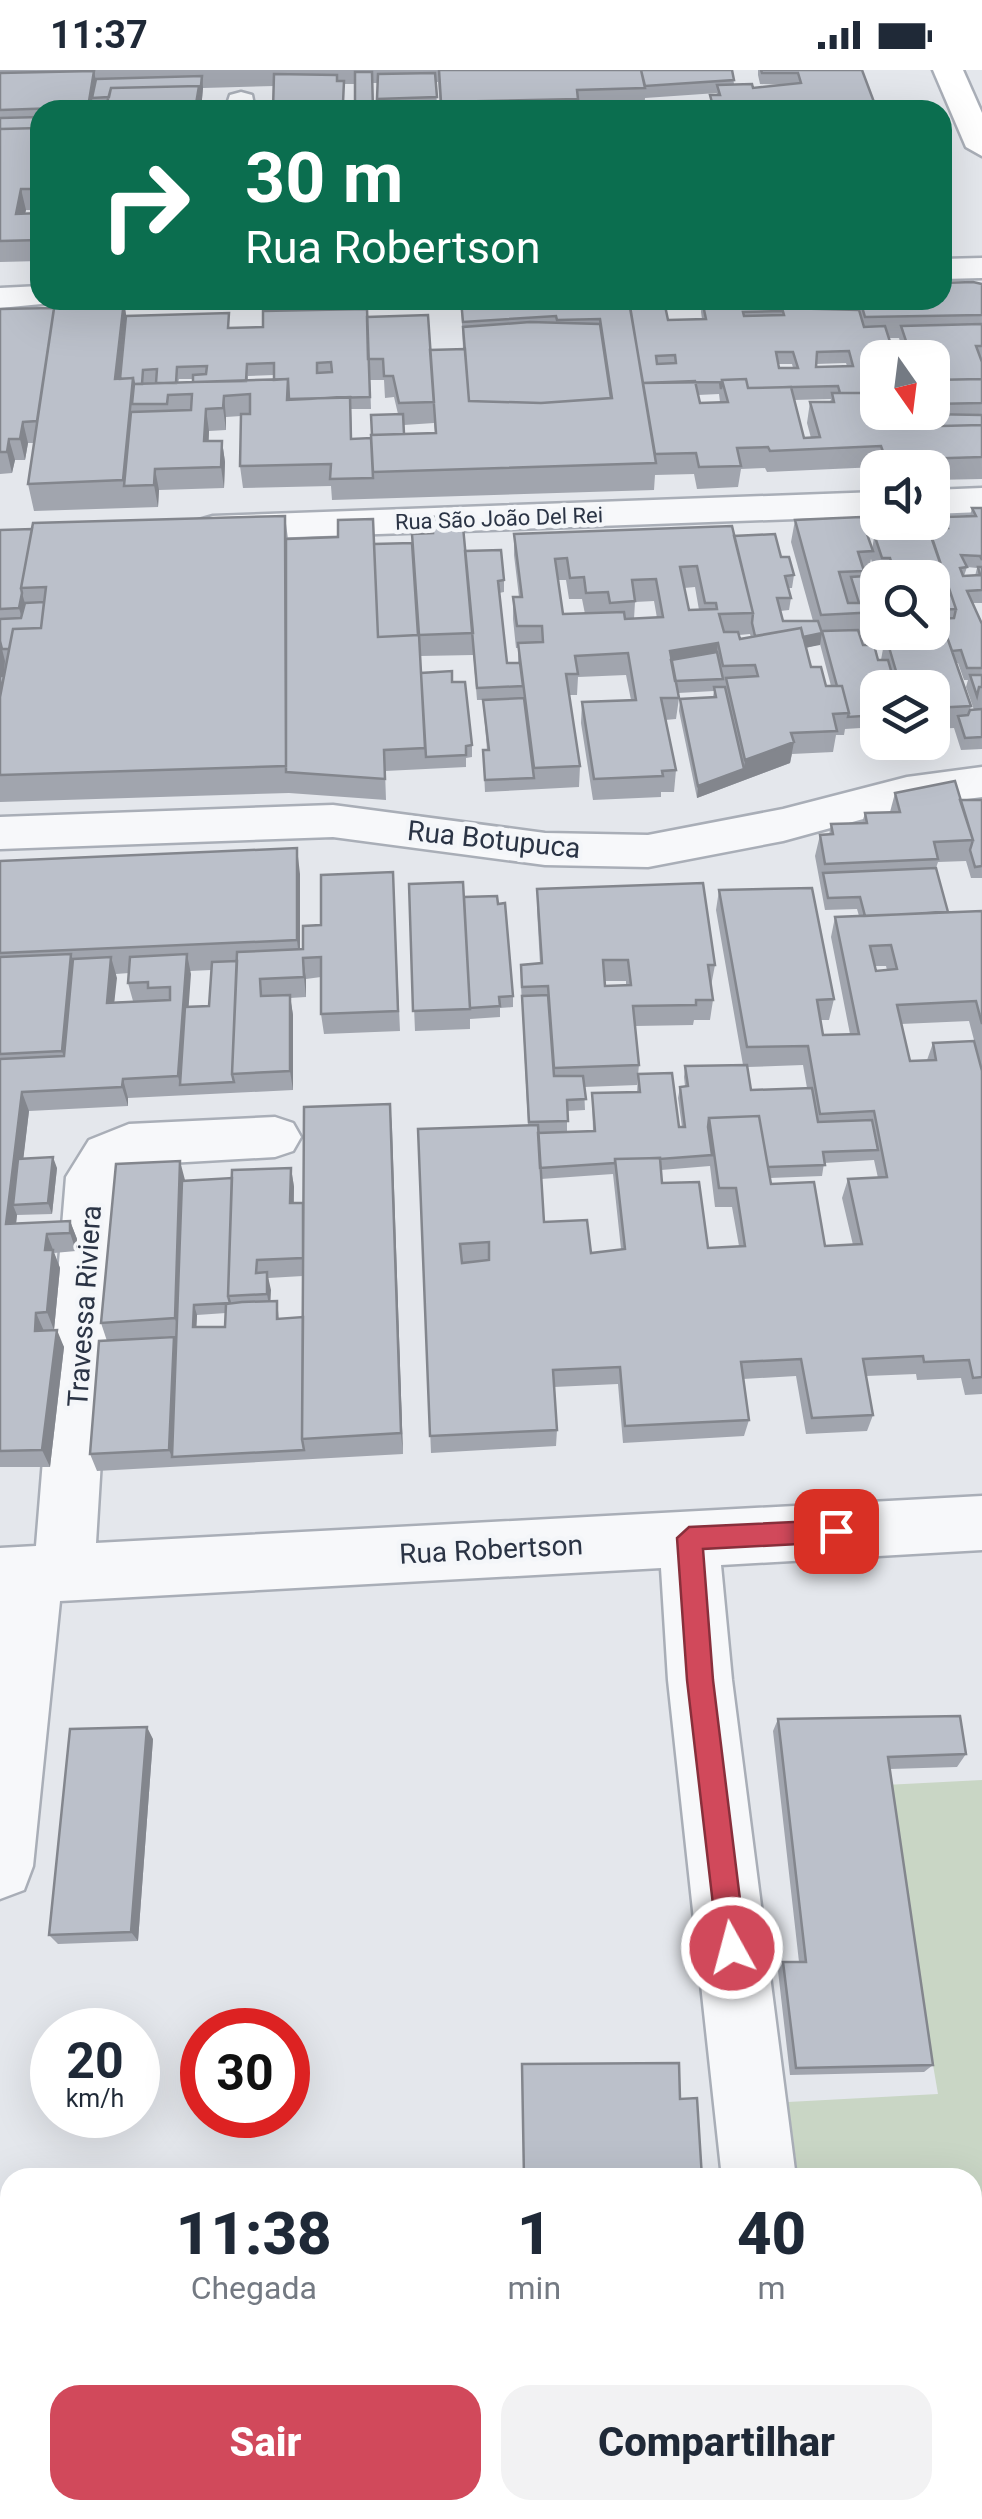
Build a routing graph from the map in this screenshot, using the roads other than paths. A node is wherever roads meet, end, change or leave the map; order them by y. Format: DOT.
graph roads {
  1 [pos="948,70"];
  2 [pos="982,147"];
  3 [pos="982,268"];
  4 [pos="952,270"];
  5 [pos="30,296"];
  6 [pos="0,298"];
  7 [pos="982,500"];
  8 [pos="950,501"];
  9 [pos="860,505"];
  10 [pos="180,529"];
  11 [pos="982,782"];
  12 [pos="0,833"];
  13 [pos="275,1137"];
  14 [pos="982,1523"];
  15 [pos="689,1538"];
  16 [pos="32,1574"];
  17 [pos="0,1866"];
  18 [pos="758,2168"];
  1 -- 2 [label="street"];
  3 -- 4 [label="street"];
  5 -- 6 [label="street"];
  7 -- 8 [label="street"];
  9 -- 10 [label="street, Rua São João Del Rei"];
  11 -- 12 [label="street, Rua Botupuca"];
  13 -- 16 [label="street, Travessa Riviera"];
  14 -- 15 [label="street, Rua Robertson"];
  15 -- 16 [label="street, Rua Robertson"];
  15 -- 18 [label="street"];
  16 -- 17 [label="street, Travessa Riviera"];
}
